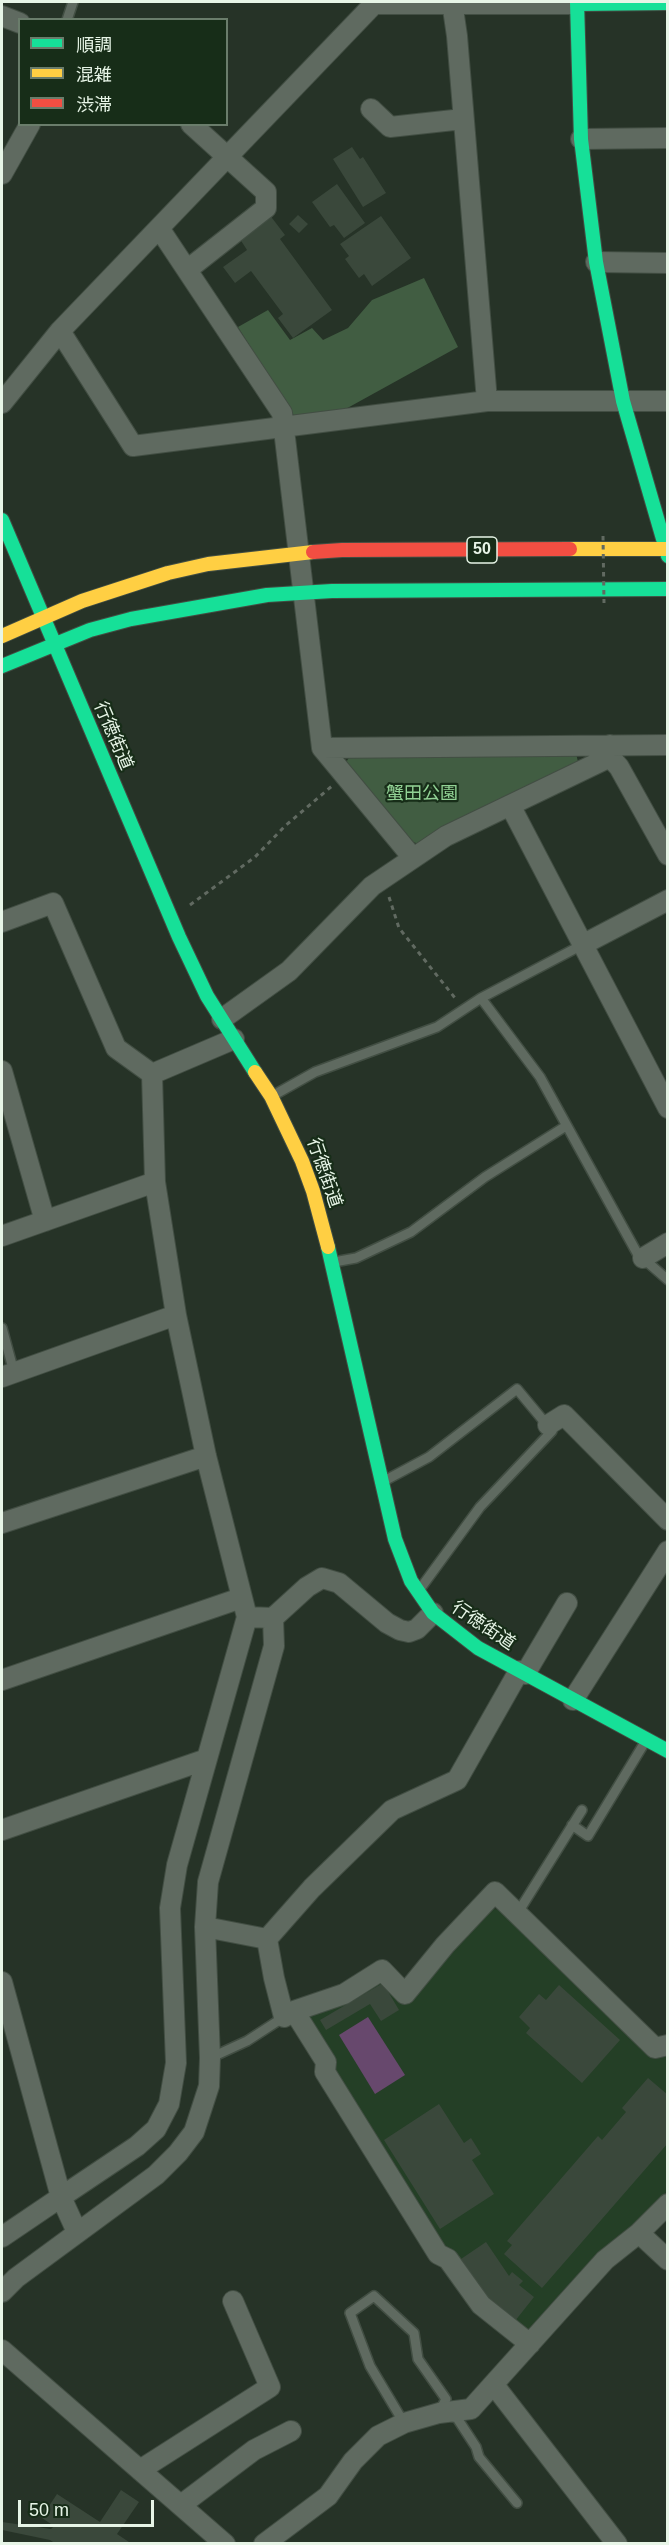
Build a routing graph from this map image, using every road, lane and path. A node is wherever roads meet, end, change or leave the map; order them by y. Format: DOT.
graph roads {
  1 [pos="73,2"];
  2 [pos="452,3"];
  3 [pos="577,3"];
  4 [pos="668,3"];
  5 [pos="2,16"];
  6 [pos="68,18"];
  7 [pos="18,22"];
  8 [pos="371,109"];
  9 [pos="463,120"];
  10 [pos="29,126"];
  11 [pos="193,126"];
  12 [pos="668,138"];
  13 [pos="581,139"];
  14 [pos="228,156"];
  15 [pos="2,174"];
  16 [pos="159,228"];
  17 [pos="596,262"];
  18 [pos="668,262"];
  19 [pos="187,270"];
  20 [pos="60,331"];
  21 [pos="487,401"];
  22 [pos="623,401"];
  23 [pos="668,401"];
  24 [pos="2,403"];
  25 [pos="284,427"];
  26 [pos="2,520"];
  27 [pos="603,536"];
  28 [pos="667,551"];
  29 [pos="298,553"];
  30 [pos="668,589"];
  31 [pos="302,592"];
  32 [pos="604,603"];
  33 [pos="43,618"];
  34 [pos="2,636"];
  35 [pos="54,644"];
  36 [pos="2,666"];
  37 [pos="668,745"];
  38 [pos="322,748"];
  39 [pos="610,751"];
  40 [pos="345,776"];
  41 [pos="510,805"];
  42 [pos="668,855"];
  43 [pos="413,858"];
  44 [pos="382,878"];
  45 [pos="668,900"];
  46 [pos="171,919"];
  47 [pos="2,922"];
  48 [pos="582,945"];
  49 [pos="481,998"];
  50 [pos="464,1009"];
  51 [pos="222,1019"];
  52 [pos="234,1039"];
  53 [pos="2,1071"];
  54 [pos="152,1074"];
  55 [pos="272,1096"];
  56 [pos="668,1108"];
  57 [pos="566,1126"];
  58 [pos="155,1182"];
  59 [pos="45,1221"];
  60 [pos="2,1236"];
  61 [pos="668,1243"];
  62 [pos="643,1258"];
  63 [pos="332,1262"];
  64 [pos="668,1280"];
  65 [pos="176,1315"];
  66 [pos="2,1328"];
  67 [pos="8,1374"];
  68 [pos="548,1425"];
  69 [pos="206,1456"];
  70 [pos="382,1482"];
  71 [pos="668,1520"];
  72 [pos="2,1523"];
  73 [pos="668,1551"];
  74 [pos="417,1592"];
  75 [pos="567,1603"];
  76 [pos="244,1607"];
  77 [pos="433,1614"];
  78 [pos="273,1618"];
  79 [pos="522,1673"];
  80 [pos="2,1680"];
  81 [pos="573,1700"];
  82 [pos="646,1739"];
  83 [pos="668,1751"];
  84 [pos="207,1759"];
  85 [pos="582,1810"];
  86 [pos="572,1825"];
  87 [pos="2,1830"];
  88 [pos="517,1914"];
  89 [pos="205,1927"];
  90 [pos="267,1939"];
  91 [pos="2,1982"];
  92 [pos="289,2014"];
  93 [pos="668,2045"];
  94 [pos="210,2058"];
  95 [pos="61,2197"];
  96 [pos="668,2204"];
  97 [pos="76,2232"];
  98 [pos="639,2233"];
  99 [pos="2,2237"];
  100 [pos="668,2260"];
  101 [pos="2,2292"];
  102 [pos="233,2301"];
  103 [pos="530,2344"];
  104 [pos="2,2350"];
  105 [pos="494,2385"];
  106 [pos="439,2413"];
  107 [pos="404,2423"];
  108 [pos="291,2431"];
  109 [pos="140,2470"];
  110 [pos="517,2503"];
  111 [pos="181,2505"];
  112 [pos="225,2544"];
  113 [pos="264,2544"];
  114 [pos="617,2544"];
  1 -- 6 [label="lane"];
  2 -- 3 [label="street"];
  2 -- 9 [label="street"];
  2 -- 14 [label="street"];
  3 -- 4 [label="street"];
  3 -- 13 [label="street"];
  5 -- 7 [label="street"];
  8 -- 9 [label="street"];
  9 -- 21 [label="street"];
  10 -- 15 [label="street"];
  11 -- 14 [label="street"];
  12 -- 13 [label="street"];
  13 -- 17 [label="street"];
  14 -- 16 [label="street"];
  14 -- 19 [label="street"];
  16 -- 19 [label="street"];
  16 -- 20 [label="street"];
  17 -- 18 [label="street"];
  17 -- 22 [label="street"];
  19 -- 25 [label="street"];
  20 -- 24 [label="street"];
  20 -- 25 [label="street"];
  21 -- 22 [label="street"];
  21 -- 25 [label="street"];
  22 -- 23 [label="street"];
  22 -- 28 [label="street"];
  25 -- 29 [label="street"];
  26 -- 33 [label="street, 行徳街道"];
  27 -- 32 [label="path, bridge"];
  28 -- 29 [label="street, 50"];
  29 -- 31 [label="street"];
  29 -- 33 [label="street, 50"];
  30 -- 31 [label="street, 50"];
  31 -- 35 [label="street, 50"];
  31 -- 38 [label="street"];
  33 -- 34 [label="street, 50"];
  33 -- 35 [label="street, 行徳街道"];
  35 -- 36 [label="street, 50"];
  35 -- 46 [label="street, 行徳街道"];
  37 -- 39 [label="street"];
  38 -- 39 [label="street"];
  38 -- 40 [label="street"];
  39 -- 41 [label="street"];
  39 -- 42 [label="street"];
  40 -- 43 [label="street"];
  40 -- 46 [label="path"];
  41 -- 43 [label="street"];
  41 -- 48 [label="street"];
  43 -- 44 [label="street"];
  44 -- 50 [label="path"];
  44 -- 51 [label="street"];
  45 -- 48 [label="street"];
  46 -- 51 [label="street, 行徳街道"];
  47 -- 54 [label="street"];
  48 -- 49 [label="lane"];
  48 -- 56 [label="street"];
  49 -- 50 [label="lane"];
  49 -- 57 [label="lane"];
  50 -- 55 [label="lane"];
  51 -- 52 [label="street, 行徳街道"];
  52 -- 54 [label="street"];
  52 -- 55 [label="street, 行徳街道"];
  53 -- 59 [label="street"];
  54 -- 58 [label="street"];
  55 -- 63 [label="street, 行徳街道"];
  57 -- 62 [label="lane"];
  57 -- 63 [label="lane"];
  58 -- 59 [label="street"];
  58 -- 65 [label="street"];
  59 -- 60 [label="street"];
  61 -- 62 [label="street"];
  62 -- 64 [label="lane"];
  63 -- 70 [label="street, 行徳街道"];
  65 -- 67 [label="street"];
  65 -- 69 [label="street"];
  66 -- 67 [label="lane"];
  68 -- 70 [label="lane"];
  68 -- 71 [label="street"];
  68 -- 74 [label="lane"];
  69 -- 72 [label="street"];
  69 -- 76 [label="street"];
  70 -- 74 [label="street, 行徳街道"];
  73 -- 81 [label="street"];
  74 -- 77 [label="street, 行徳街道"];
  75 -- 79 [label="street"];
  76 -- 78 [label="street"];
  76 -- 80 [label="street"];
  76 -- 84 [label="street"];
  77 -- 78 [label="street"];
  77 -- 79 [label="street, 行徳街道"];
  78 -- 89 [label="street"];
  79 -- 81 [label="street, 行徳街道"];
  79 -- 90 [label="street"];
  81 -- 82 [label="street, 行徳街道"];
  82 -- 83 [label="street, 行徳街道"];
  82 -- 86 [label="lane"];
  84 -- 87 [label="street"];
  84 -- 95 [label="street"];
  85 -- 86 [label="lane"];
  86 -- 88 [label="lane"];
  88 -- 92 [label="street"];
  88 -- 93 [label="street"];
  89 -- 90 [label="street"];
  89 -- 94 [label="street"];
  90 -- 92 [label="street"];
  91 -- 95 [label="street"];
  92 -- 94 [label="lane"];
  92 -- 103 [label="street"];
  94 -- 97 [label="street"];
  95 -- 97 [label="street"];
  95 -- 99 [label="street"];
  96 -- 98 [label="street"];
  97 -- 101 [label="street"];
  98 -- 100 [label="street"];
  98 -- 103 [label="street"];
  102 -- 109 [label="street"];
  103 -- 105 [label="street"];
  104 -- 109 [label="street"];
  105 -- 106 [label="street"];
  105 -- 114 [label="street"];
  106 -- 107 [label="street"];
  106 -- 107 [label="lane"];
  106 -- 110 [label="lane"];
  107 -- 113 [label="street"];
  108 -- 111 [label="street"];
  109 -- 111 [label="street"];
  111 -- 112 [label="street"];
}
